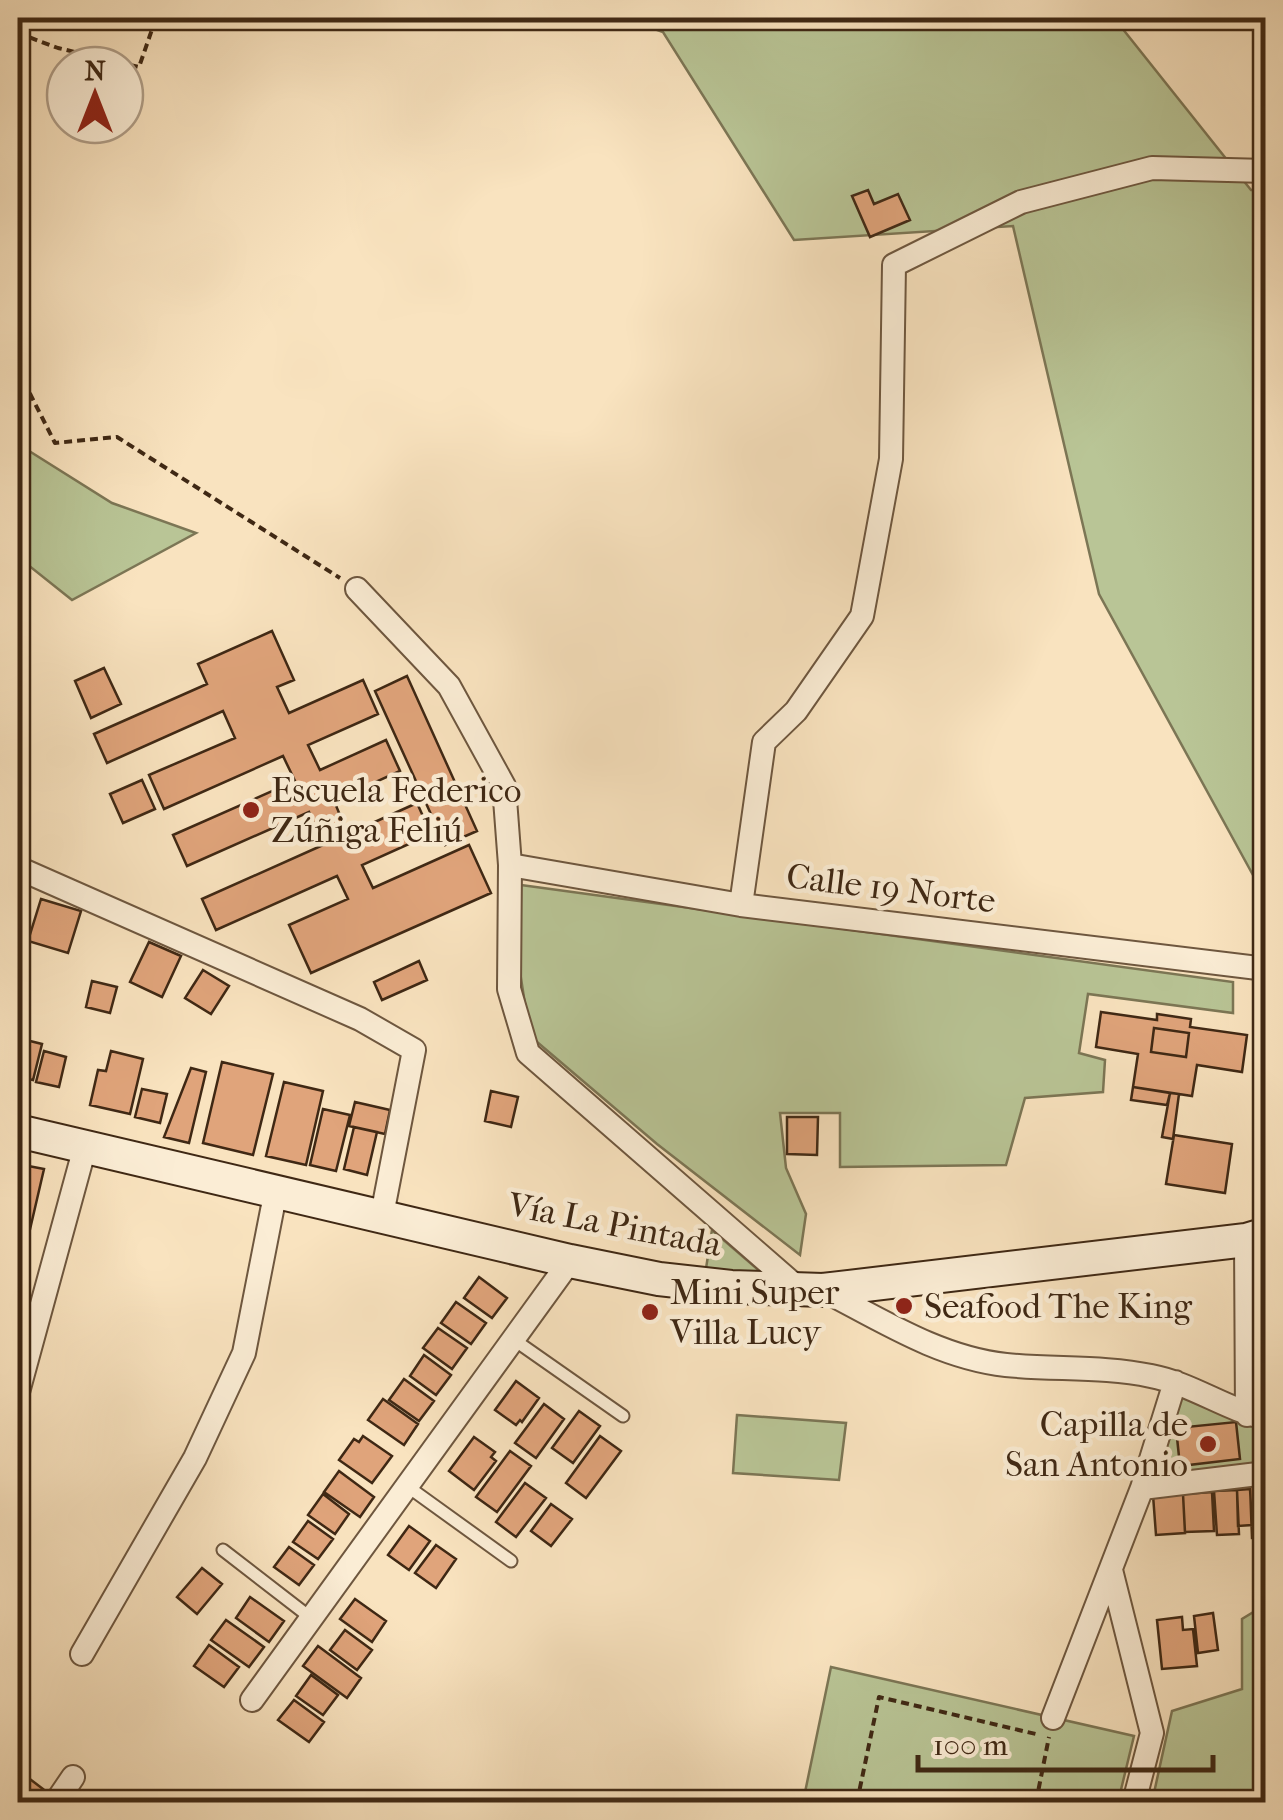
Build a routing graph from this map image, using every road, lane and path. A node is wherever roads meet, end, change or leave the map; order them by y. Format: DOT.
graph roads {
  1 [pos="156,18"];
  2 [pos="18,38"];
  3 [pos="1266,170"];
  4 [pos="18,370"];
  5 [pos="357,588"];
  6 [pos="510,866"];
  7 [pos="18,868"];
  8 [pos="741,905"];
  9 [pos="1266,968"];
  10 [pos="18,1132"];
  11 [pos="85,1147"];
  12 [pos="276,1190"];
  13 [pos="382,1215"];
  14 [pos="1256,1237"];
  15 [pos="570,1261"];
  16 [pos="811,1290"];
  17 [pos="514,1339"];
  18 [pos="1175,1382"];
  19 [pos="18,1392"];
  20 [pos="622,1416"];
  21 [pos="1259,1420"];
  22 [pos="1266,1473"];
  23 [pos="406,1486"];
  24 [pos="1142,1488"];
  25 [pos="223,1550"];
  26 [pos="511,1561"];
  27 [pos="1111,1570"];
  28 [pos="311,1618"];
  29 [pos="82,1654"];
  30 [pos="252,1700"];
  31 [pos="1053,1718"];
  32 [pos="72,1777"];
  33 [pos="56,1802"];
  34 [pos="857,1802"];
  35 [pos="1036,1802"];
  36 [pos="1134,1802"];
  1 -- 2 [label="path"];
  3 -- 8 [label="street"];
  4 -- 5 [label="path"];
  5 -- 6 [label="street"];
  6 -- 8 [label="street, Calle 19 Norte"];
  6 -- 16 [label="street"];
  7 -- 13 [label="street"];
  8 -- 9 [label="street, Calle 19 Norte"];
  10 -- 11 [label="main road, Vía La Pintada"];
  11 -- 12 [label="main road, Vía La Pintada"];
  11 -- 19 [label="street"];
  12 -- 13 [label="main road, Vía La Pintada"];
  12 -- 29 [label="street"];
  13 -- 15 [label="main road, Vía La Pintada"];
  14 -- 16 [label="main road, Vía La Pintada"];
  14 -- 21 [label="street"];
  15 -- 16 [label="main road, Vía La Pintada"];
  15 -- 17 [label="street"];
  16 -- 18 [label="street"];
  17 -- 20 [label="lane"];
  17 -- 23 [label="street"];
  18 -- 21 [label="street"];
  18 -- 24 [label="street"];
  22 -- 24 [label="street"];
  23 -- 26 [label="lane"];
  23 -- 28 [label="street"];
  24 -- 27 [label="street"];
  25 -- 28 [label="lane"];
  27 -- 31 [label="street"];
  27 -- 36 [label="street"];
  28 -- 30 [label="street"];
  32 -- 33 [label="street"];
  34 -- 35 [label="path"];
}
